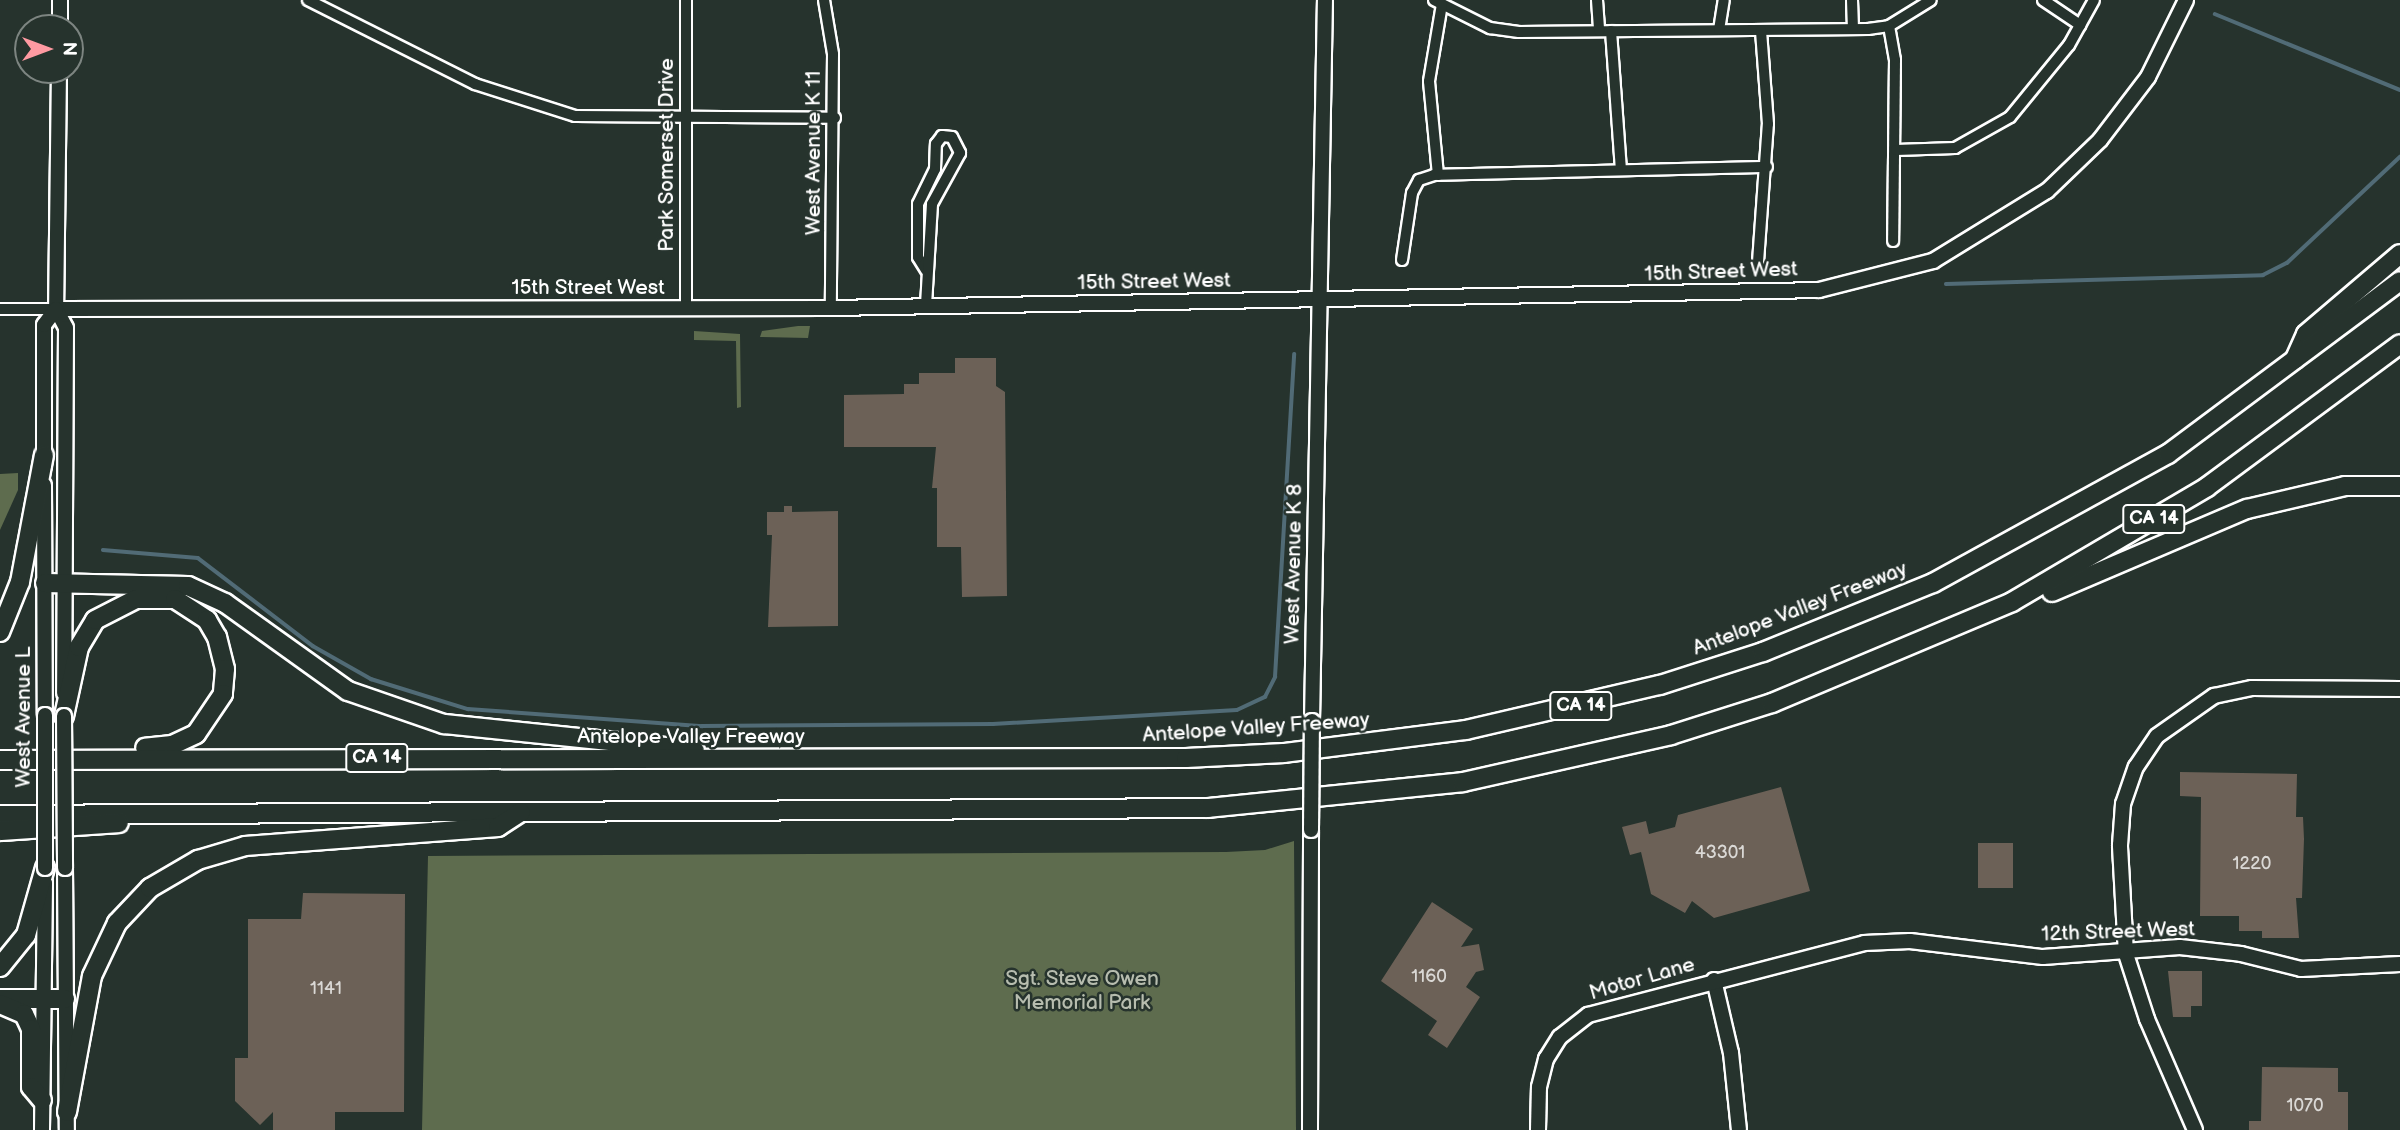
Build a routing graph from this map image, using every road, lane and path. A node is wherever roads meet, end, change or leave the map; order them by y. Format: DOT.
graph roads {
  1 [pos="309,0"];
  2 [pos="686,0"];
  3 [pos="824,0"];
  4 [pos="1325,0"];
  5 [pos="1597,0"];
  6 [pos="1724,0"];
  7 [pos="1852,0"];
  8 [pos="1931,0"];
  9 [pos="2043,0"];
  10 [pos="2094,0"];
  11 [pos="2186,0"];
  12 [pos="1438,2"];
  13 [pos="2080,25"];
  14 [pos="1889,26"];
  15 [pos="1853,29"];
  16 [pos="1719,30"];
  17 [pos="1761,30"];
  18 [pos="1605,31"];
  19 [pos="59,84"];
  20 [pos="686,118"];
  21 [pos="835,118"];
  22 [pos="1896,150"];
  23 [pos="1767,167"];
  24 [pos="935,169"];
  25 [pos="1621,169"];
  26 [pos="951,173"];
  27 [pos="1438,175"];
  28 [pos="1893,241"];
  29 [pos="2400,254"];
  30 [pos="1402,260"];
  31 [pos="1758,261"];
  32 [pos="926,270"];
  33 [pos="2400,281"];
  34 [pos="1321,301"];
  35 [pos="926,306"];
  36 [pos="831,308"];
  37 [pos="0,309"];
  38 [pos="56,309"];
  39 [pos="686,309"];
  40 [pos="2400,344"];
  41 [pos="2294,360"];
  42 [pos="44,455"];
  43 [pos="2400,486"];
  44 [pos="45,583"];
  45 [pos="65,583"];
  46 [pos="2012,602"];
  47 [pos="0,632"];
  48 [pos="2400,689"];
  49 [pos="64,716"];
  50 [pos="0,753"];
  51 [pos="0,761"];
  52 [pos="753,761"];
  53 [pos="521,812"];
  54 [pos="162,814"];
  55 [pos="0,815"];
  56 [pos="0,831"];
  57 [pos="45,868"];
  58 [pos="2126,954"];
  59 [pos="2400,964"];
  60 [pos="0,967"];
  61 [pos="1714,980"];
  62 [pos="0,999"];
  63 [pos="44,999"];
  64 [pos="65,999"];
  65 [pos="0,1004"];
  66 [pos="42,1100"];
  67 [pos="67,1121"];
  68 [pos="42,1130"];
  69 [pos="1310,1130"];
  70 [pos="1538,1130"];
  71 [pos="1739,1130"];
  72 [pos="2195,1130"];
  1 -- 20 [label="street"];
  2 -- 20 [label="street, Park Somerset Drive"];
  3 -- 21 [label="street, West Avenue K 11"];
  4 -- 34 [label="street, West Avenue K 8"];
  5 -- 18 [label="street"];
  6 -- 16 [label="street"];
  7 -- 15 [label="street"];
  8 -- 14 [label="street"];
  9 -- 13 [label="street"];
  10 -- 13 [label="street"];
  11 -- 34 [label="street, 15th Street West"];
  12 -- 18 [label="street"];
  12 -- 27 [label="street"];
  13 -- 22 [label="street"];
  14 -- 15 [label="street"];
  14 -- 22 [label="street"];
  15 -- 17 [label="street"];
  16 -- 17 [label="street"];
  16 -- 18 [label="street"];
  17 -- 23 [label="street"];
  18 -- 25 [label="street"];
  19 -- 38 [label="street, West Avenue L"];
  20 -- 21 [label="street"];
  20 -- 39 [label="street, Park Somerset Drive"];
  21 -- 36 [label="street, West Avenue K 11"];
  22 -- 28 [label="street"];
  23 -- 25 [label="street"];
  23 -- 31 [label="street"];
  24 -- 26 [label="street"];
  24 -- 26 [label="street"];
  24 -- 32 [label="street"];
  25 -- 27 [label="street"];
  26 -- 32 [label="street"];
  27 -- 30 [label="street"];
  29 -- 41 [label="highway"];
  32 -- 35 [label="street"];
  33 -- 41 [label="highway, Antelope Valley Freeway / CA 14"];
  34 -- 35 [label="street, 15th Street West"];
  34 -- 69 [label="street, West Avenue K 8, bridge"];
  35 -- 36 [label="street, 15th Street West"];
  36 -- 39 [label="street, 15th Street West"];
  37 -- 38 [label="street, 15th Street West"];
  38 -- 39 [label="street, 15th Street West"];
  38 -- 42 [label="street, West Avenue L"];
  38 -- 45 [label="street, West Avenue L"];
  40 -- 46 [label="highway, CA 14"];
  41 -- 52 [label="highway, Antelope Valley Freeway / CA 14"];
  42 -- 44 [label="street, West Avenue L"];
  42 -- 47 [label="highway"];
  43 -- 46 [label="highway"];
  44 -- 45 [label="highway"];
  44 -- 57 [label="street, West Avenue L, bridge"];
  45 -- 49 [label="street, West Avenue L"];
  45 -- 52 [label="highway"];
  46 -- 53 [label="highway, CA 14"];
  48 -- 58 [label="street"];
  49 -- 50 [label="highway"];
  49 -- 64 [label="street, West Avenue L, bridge"];
  51 -- 52 [label="highway, Antelope Valley Freeway / CA 14"];
  53 -- 54 [label="highway, CA 14"];
  53 -- 67 [label="highway"];
  54 -- 55 [label="highway, CA 14"];
  54 -- 56 [label="highway"];
  57 -- 60 [label="highway"];
  57 -- 63 [label="street, West Avenue L"];
  58 -- 59 [label="street, 12th Street West"];
  58 -- 61 [label="street, 12th Street West"];
  58 -- 72 [label="street"];
  61 -- 70 [label="street, Motor Lane"];
  61 -- 71 [label="street"];
  62 -- 63 [label="highway"];
  63 -- 64 [label="highway"];
  63 -- 66 [label="street, West Avenue L"];
  64 -- 67 [label="street, West Avenue L"];
  65 -- 66 [label="highway"];
  66 -- 68 [label="street, West Avenue L"];
}
